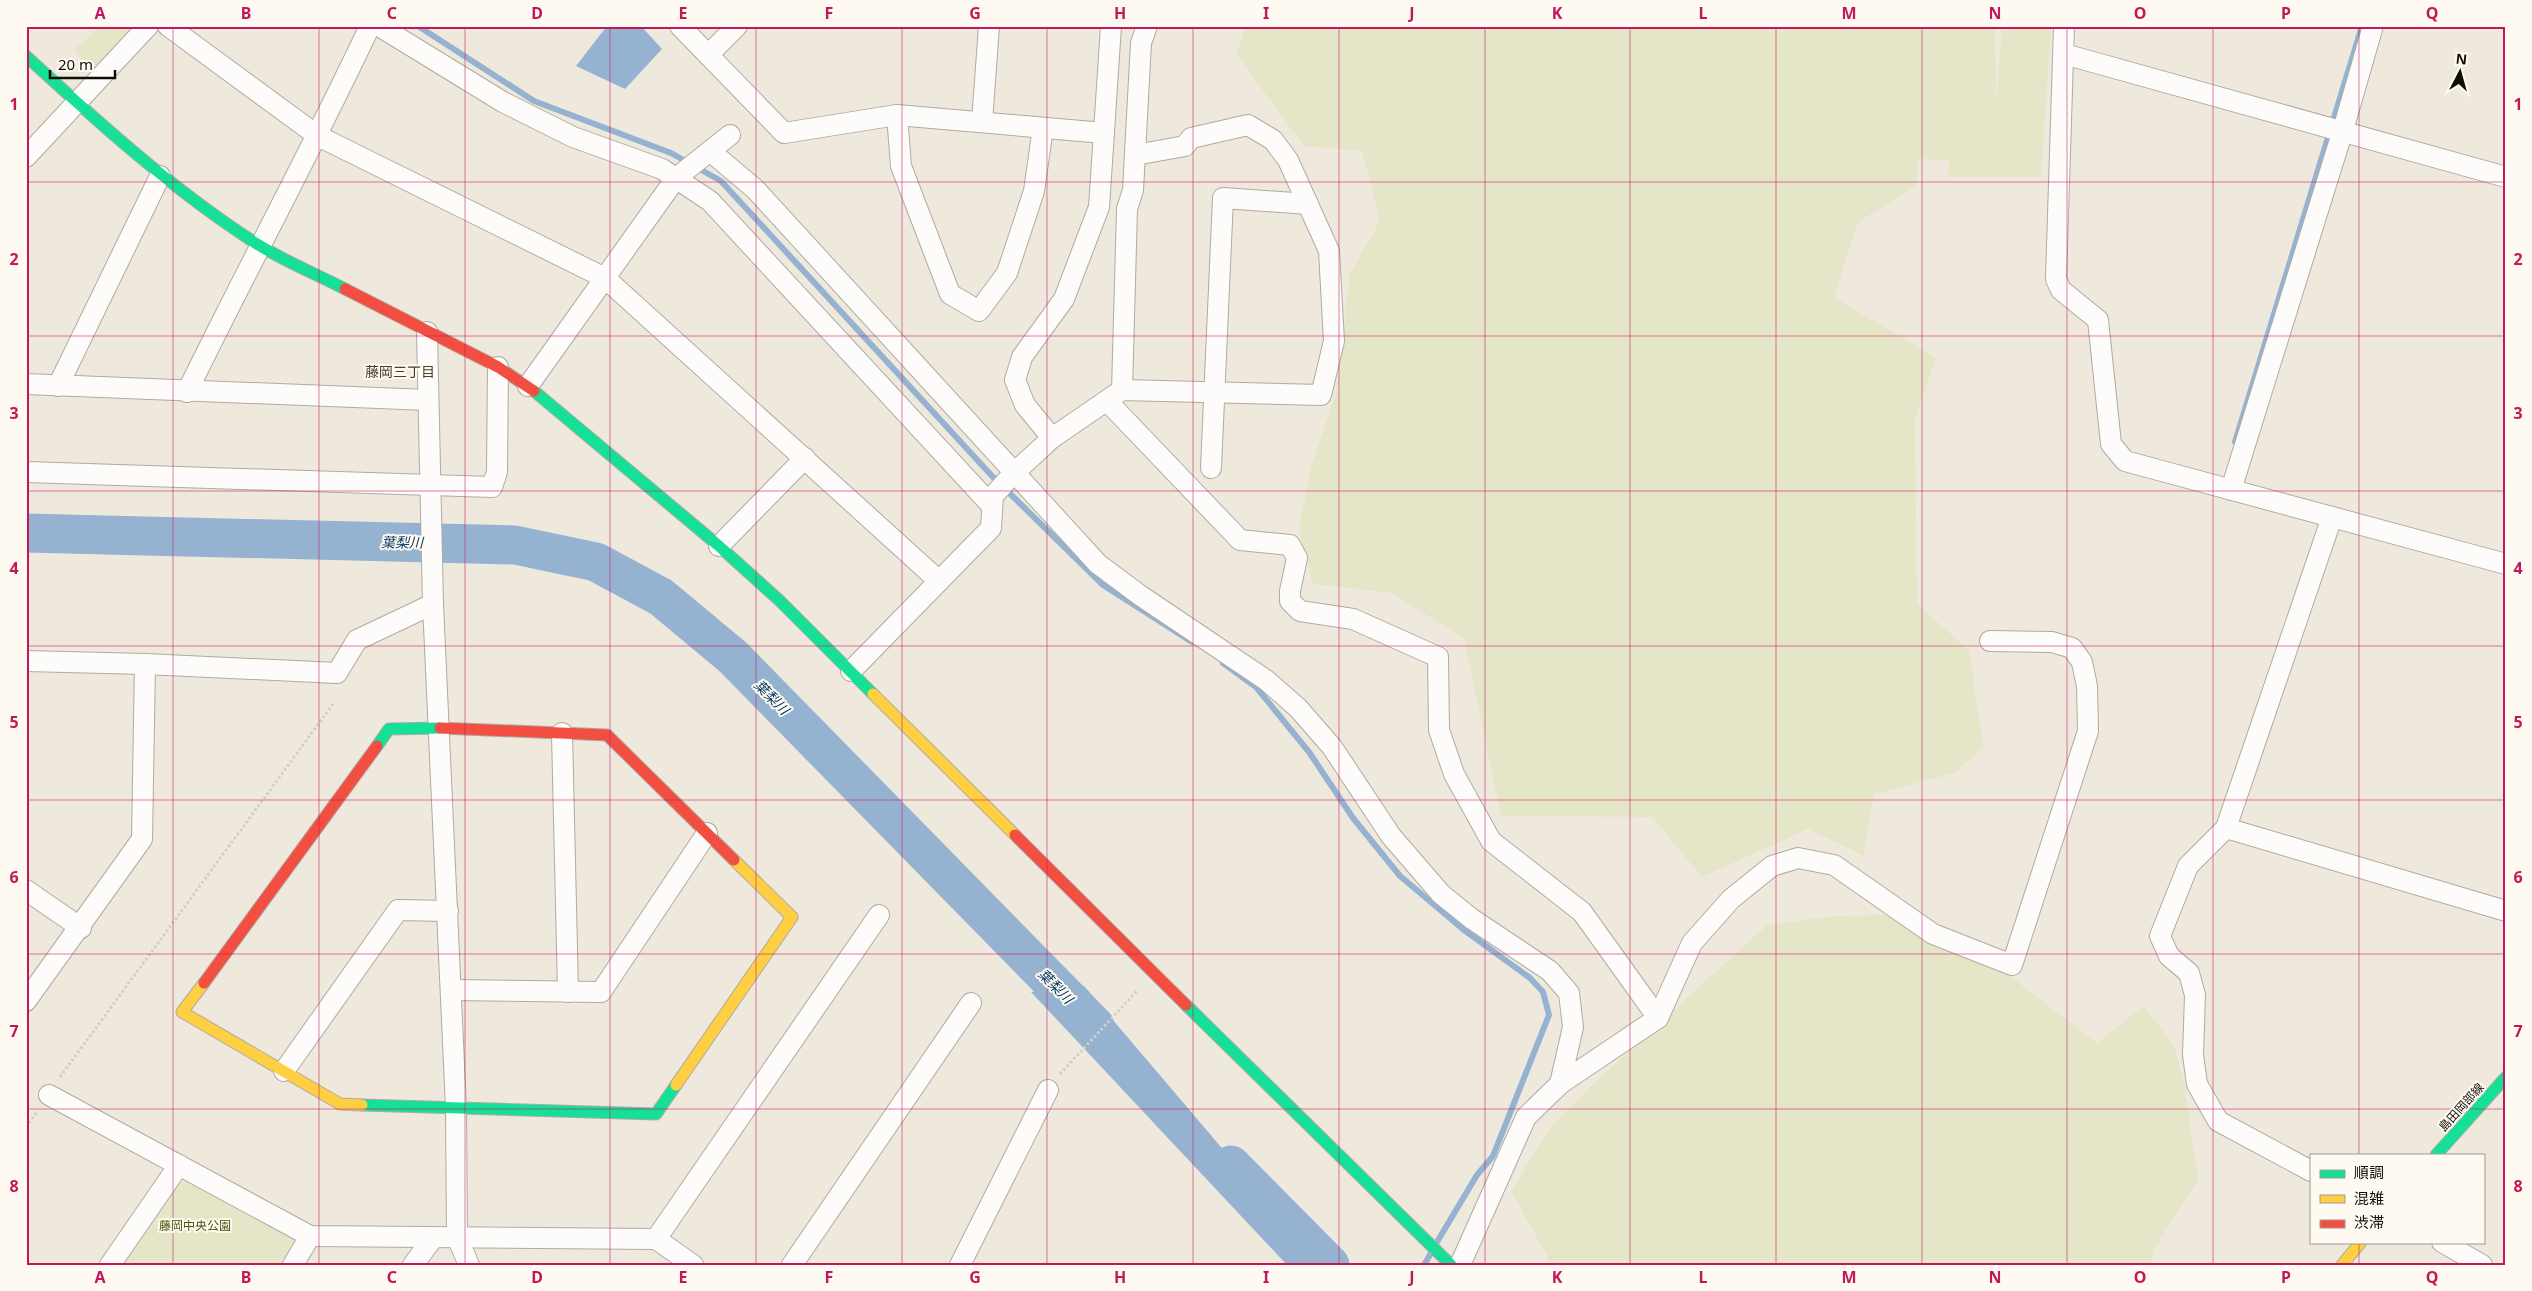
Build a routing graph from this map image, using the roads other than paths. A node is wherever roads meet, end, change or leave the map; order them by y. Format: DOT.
graph roads {
  1 [pos="148,26"];
  2 [pos="168,26"];
  3 [pos="370,26"];
  4 [pos="379,26"];
  5 [pos="680,26"];
  6 [pos="737,26"];
  7 [pos="989,26"];
  8 [pos="1111,26"];
  9 [pos="1148,26"];
  10 [pos="2064,26"];
  11 [pos="2372,26"];
  12 [pos="708,54"];
  13 [pos="2064,54"];
  14 [pos="26,56"];
  15 [pos="77,102"];
  16 [pos="897,115"];
  17 [pos="982,122"];
  18 [pos="1043,128"];
  19 [pos="2343,130"];
  20 [pos="1104,133"];
  21 [pos="730,135"];
  22 [pos="318,136"];
  23 [pos="710,151"];
  24 [pos="1135,155"];
  25 [pos="26,157"];
  26 [pos="160,176"];
  27 [pos="2506,177"];
  28 [pos="676,178"];
  29 [pos="1308,204"];
  30 [pos="260,245"];
  31 [pos="605,278"];
  32 [pos="427,332"];
  33 [pos="498,367"];
  34 [pos="26,384"];
  35 [pos="58,386"];
  36 [pos="528,386"];
  37 [pos="187,392"];
  38 [pos="1214,393"];
  39 [pos="1114,396"];
  40 [pos="428,400"];
  41 [pos="1052,438"];
  42 [pos="805,458"];
  43 [pos="1210,468"];
  44 [pos="26,472"];
  45 [pos="1013,474"];
  46 [pos="430,483"];
  47 [pos="2231,490"];
  48 [pos="992,506"];
  49 [pos="2332,517"];
  50 [pos="719,546"];
  51 [pos="2506,564"];
  52 [pos="939,581"];
  53 [pos="433,604"];
  54 [pos="1990,641"];
  55 [pos="26,661"];
  56 [pos="145,664"];
  57 [pos="852,671"];
  58 [pos="440,728"];
  59 [pos="562,733"];
  60 [pos="2226,828"];
  61 [pos="707,833"];
  62 [pos="26,890"];
  63 [pos="2506,910"];
  64 [pos="448,911"];
  65 [pos="879,915"];
  66 [pos="81,928"];
  67 [pos="451,990"];
  68 [pos="568,992"];
  69 [pos="26,1001"];
  70 [pos="971,1003"];
  71 [pos="1658,1018"];
  72 [pos="284,1071"];
  73 [pos="2506,1077"];
  74 [pos="1560,1084"];
  75 [pos="1051,1085"];
  76 [pos="49,1095"];
  77 [pos="456,1108"];
  78 [pos="2437,1154"];
  79 [pos="178,1165"];
  80 [pos="2310,1170"];
  81 [pos="310,1236"];
  82 [pos="457,1237"];
  83 [pos="433,1238"];
  84 [pos="656,1239"];
  85 [pos="2359,1244"];
  86 [pos="2445,1244"];
  87 [pos="110,1265"];
  88 [pos="292,1265"];
  89 [pos="413,1265"];
  90 [pos="469,1265"];
  91 [pos="693,1265"];
  92 [pos="792,1265"];
  93 [pos="960,1265"];
  94 [pos="1451,1265"];
  95 [pos="1460,1265"];
  96 [pos="2342,1265"];
  97 [pos="2482,1265"];
  1 -- 15 [label="street"];
  2 -- 22 [label="street"];
  3 -- 22 [label="street"];
  4 -- 28 [label="street"];
  5 -- 12 [label="street"];
  6 -- 12 [label="street"];
  7 -- 17 [label="street"];
  8 -- 20 [label="street"];
  9 -- 24 [label="street"];
  10 -- 13 [label="street"];
  11 -- 19 [label="street"];
  12 -- 16 [label="street"];
  13 -- 19 [label="street"];
  13 -- 47 [label="street"];
  14 -- 15 [label="street"];
  15 -- 25 [label="street"];
  15 -- 26 [label="street"];
  16 -- 17 [label="street"];
  16 -- 18 [label="street"];
  17 -- 18 [label="street"];
  18 -- 20 [label="street"];
  19 -- 27 [label="street"];
  19 -- 47 [label="street"];
  20 -- 41 [label="street"];
  21 -- 23 [label="street"];
  22 -- 30 [label="street"];
  22 -- 31 [label="street"];
  23 -- 28 [label="street"];
  23 -- 45 [label="street"];
  24 -- 29 [label="street"];
  24 -- 39 [label="street"];
  26 -- 30 [label="street"];
  26 -- 35 [label="street"];
  28 -- 31 [label="street"];
  28 -- 48 [label="street"];
  29 -- 38 [label="street"];
  29 -- 38 [label="street"];
  30 -- 32 [label="street"];
  30 -- 37 [label="street"];
  31 -- 36 [label="street"];
  31 -- 42 [label="street"];
  32 -- 33 [label="street"];
  32 -- 40 [label="street"];
  33 -- 36 [label="street"];
  33 -- 46 [label="street"];
  34 -- 35 [label="street"];
  35 -- 37 [label="street"];
  36 -- 50 [label="street"];
  37 -- 40 [label="street"];
  38 -- 39 [label="street"];
  38 -- 43 [label="street"];
  39 -- 41 [label="street"];
  39 -- 71 [label="street"];
  40 -- 46 [label="street"];
  41 -- 45 [label="street"];
  42 -- 50 [label="street"];
  42 -- 52 [label="street"];
  44 -- 46 [label="street"];
  45 -- 48 [label="street"];
  45 -- 74 [label="street"];
  46 -- 53 [label="street"];
  47 -- 49 [label="street"];
  48 -- 52 [label="street"];
  49 -- 51 [label="street"];
  49 -- 60 [label="street"];
  50 -- 57 [label="street"];
  52 -- 57 [label="street"];
  53 -- 56 [label="street"];
  53 -- 58 [label="street"];
  54 -- 71 [label="street"];
  55 -- 56 [label="street"];
  56 -- 66 [label="street"];
  57 -- 94 [label="street"];
  58 -- 59 [label="street"];
  58 -- 64 [label="street"];
  58 -- 72 [label="street"];
  59 -- 61 [label="street"];
  59 -- 68 [label="street"];
  60 -- 63 [label="street"];
  60 -- 80 [label="street"];
  61 -- 68 [label="street"];
  61 -- 77 [label="street"];
  62 -- 66 [label="street"];
  64 -- 67 [label="street"];
  64 -- 72 [label="street"];
  65 -- 84 [label="street"];
  66 -- 69 [label="street"];
  67 -- 68 [label="street"];
  67 -- 77 [label="street"];
  70 -- 92 [label="street"];
  71 -- 74 [label="street"];
  72 -- 77 [label="street"];
  73 -- 78 [label="street, 島田岡部線"];
  74 -- 95 [label="street"];
  75 -- 93 [label="street"];
  76 -- 79 [label="street"];
  77 -- 82 [label="street"];
  79 -- 81 [label="street"];
  79 -- 87 [label="street"];
  81 -- 83 [label="street"];
  81 -- 88 [label="street"];
  82 -- 83 [label="street"];
  82 -- 84 [label="street"];
  82 -- 90 [label="street"];
  83 -- 89 [label="street"];
  84 -- 91 [label="street"];
  85 -- 96 [label="street"];
  86 -- 97 [label="street"];
}
